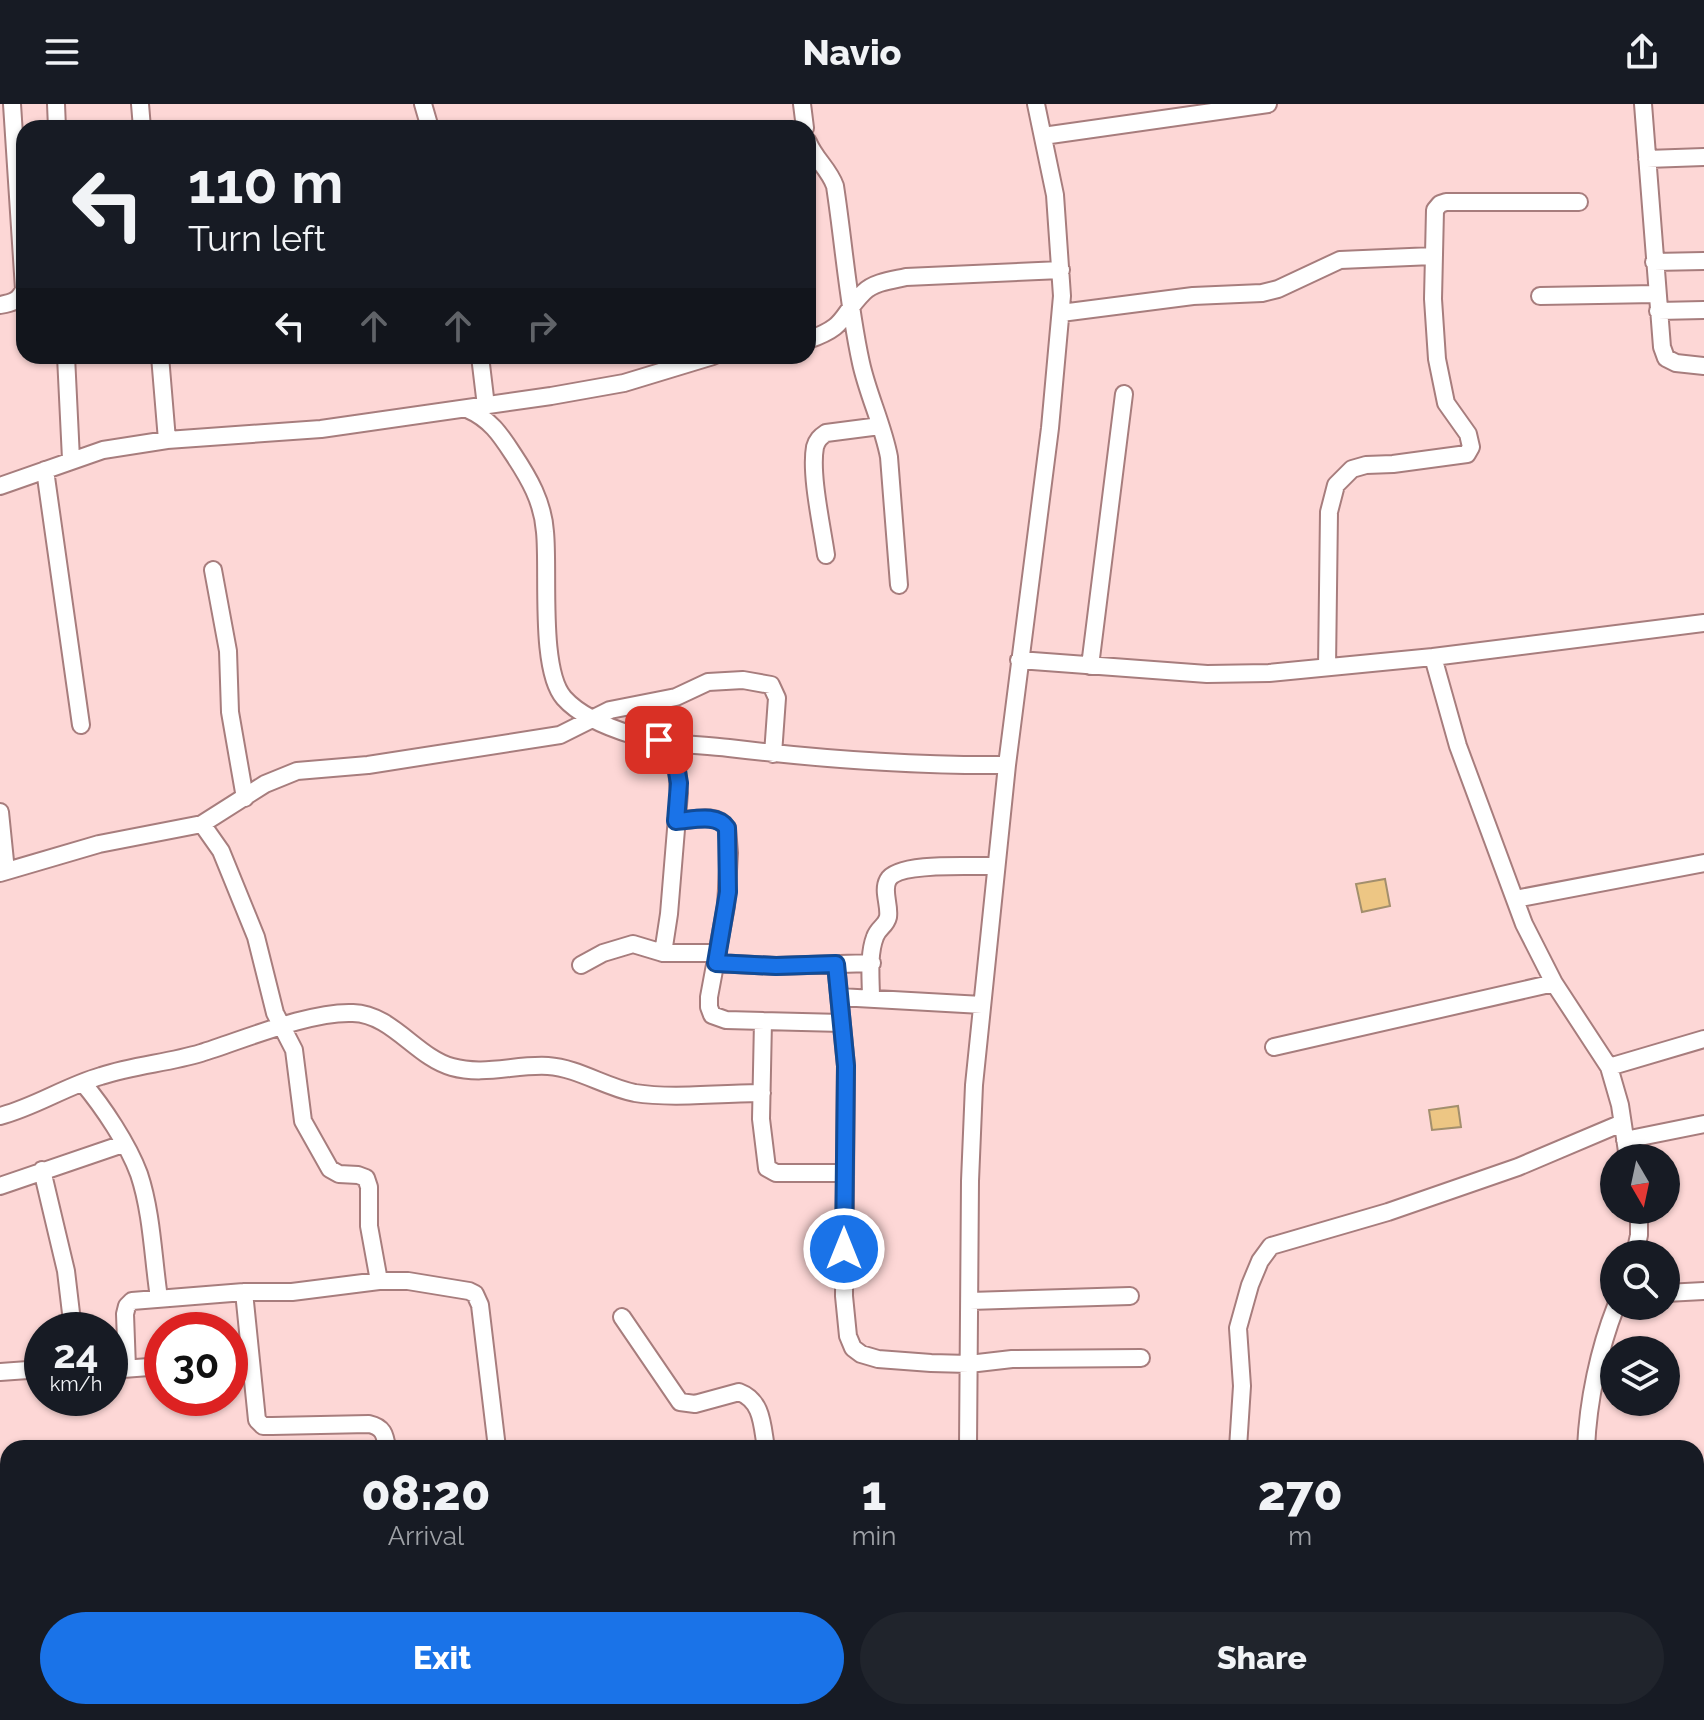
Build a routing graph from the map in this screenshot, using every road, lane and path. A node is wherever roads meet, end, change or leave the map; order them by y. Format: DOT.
graph roads {
  1 [pos="12,104"];
  2 [pos="1036,104"];
  3 [pos="1268,104"];
  4 [pos="1643,104"];
  5 [pos="1043,136"];
  6 [pos="816,156"];
  7 [pos="1704,157"];
  8 [pos="1647,159"];
  9 [pos="16,166"];
  10 [pos="1579,202"];
  11 [pos="1433,256"];
  12 [pos="1704,261"];
  13 [pos="1654,262"];
  14 [pos="1061,270"];
  15 [pos="1540,296"];
  16 [pos="1657,302"];
  17 [pos="1704,310"];
  18 [pos="850,311"];
  19 [pos="1061,313"];
  20 [pos="816,337"];
  21 [pos="66,364"];
  22 [pos="161,364"];
  23 [pos="481,364"];
  24 [pos="687,364"];
  25 [pos="1704,366"];
  26 [pos="1124,394"];
  27 [pos="486,406"];
  28 [pos="467,409"];
  29 [pos="880,426"];
  30 [pos="167,440"];
  31 [pos="71,459"];
  32 [pos="45,470"];
  33 [pos="0,486"];
  34 [pos="826,555"];
  35 [pos="213,570"];
  36 [pos="899,585"];
  37 [pos="1704,623"];
  38 [pos="1433,657"];
  39 [pos="1019,660"];
  40 [pos="1090,666"];
  41 [pos="1327,667"];
  42 [pos="593,718"];
  43 [pos="81,725"];
  44 [pos="675,742"];
  45 [pos="773,754"];
  46 [pos="1007,765"];
  47 [pos="245,798"];
  48 [pos="0,812"];
  49 [pos="676,821"];
  50 [pos="202,824"];
  51 [pos="1704,863"];
  52 [pos="996,866"];
  53 [pos="3,872"];
  54 [pos="1515,899"];
  55 [pos="663,953"];
  56 [pos="717,958"];
  57 [pos="872,963"];
  58 [pos="836,964"];
  59 [pos="581,965"];
  60 [pos="1554,983"];
  61 [pos="839,997"];
  62 [pos="871,999"];
  63 [pos="982,1005"];
  64 [pos="763,1021"];
  65 [pos="842,1023"];
  66 [pos="280,1027"];
  67 [pos="1704,1039"];
  68 [pos="1274,1047"];
  69 [pos="1609,1067"];
  70 [pos="83,1083"];
  71 [pos="762,1093"];
  72 [pos="0,1116"];
  73 [pos="1622,1123"];
  74 [pos="1704,1124"];
  75 [pos="1625,1140"];
  76 [pos="123,1144"];
  77 [pos="1626,1144"];
  78 [pos="42,1170"];
  79 [pos="844,1173"];
  80 [pos="0,1186"];
  81 [pos="379,1281"];
  82 [pos="1704,1291"];
  83 [pos="244,1292"];
  84 [pos="1680,1292"];
  85 [pos="1130,1296"];
  86 [pos="159,1298"];
  87 [pos="970,1301"];
  88 [pos="71,1312"];
  89 [pos="127,1312"];
  90 [pos="622,1317"];
  91 [pos="1610,1320"];
  92 [pos="1141,1358"];
  93 [pos="250,1359"];
  94 [pos="969,1364"];
  95 [pos="24,1370"];
  96 [pos="0,1372"];
  97 [pos="386,1440"];
  98 [pos="496,1440"];
  99 [pos="765,1440"];
  100 [pos="968,1440"];
  101 [pos="1239,1440"];
  102 [pos="1587,1440"];
  1 -- 9 [label="street"];
  2 -- 5 [label="street"];
  3 -- 5 [label="street"];
  4 -- 8 [label="street"];
  5 -- 14 [label="street"];
  6 -- 18 [label="street"];
  7 -- 8 [label="street"];
  8 -- 13 [label="street"];
  10 -- 11 [label="street"];
  11 -- 19 [label="street"];
  11 -- 41 [label="street"];
  12 -- 13 [label="street"];
  13 -- 16 [label="street"];
  14 -- 18 [label="street"];
  14 -- 19 [label="street"];
  15 -- 16 [label="street"];
  16 -- 17 [label="street"];
  16 -- 25 [label="street"];
  18 -- 20 [label="street"];
  18 -- 29 [label="street"];
  19 -- 39 [label="street"];
  21 -- 31 [label="street"];
  22 -- 30 [label="street"];
  23 -- 27 [label="street"];
  24 -- 27 [label="street"];
  26 -- 40 [label="street"];
  27 -- 28 [label="street"];
  28 -- 30 [label="street"];
  28 -- 42 [label="street"];
  29 -- 34 [label="street"];
  29 -- 36 [label="street"];
  30 -- 31 [label="street"];
  31 -- 32 [label="street"];
  32 -- 33 [label="street"];
  32 -- 43 [label="street"];
  35 -- 47 [label="street"];
  37 -- 38 [label="street"];
  38 -- 41 [label="street"];
  38 -- 54 [label="street"];
  39 -- 40 [label="street"];
  39 -- 46 [label="street"];
  40 -- 41 [label="street"];
  42 -- 44 [label="street"];
  42 -- 45 [label="street"];
  42 -- 47 [label="street"];
  44 -- 45 [label="street"];
  44 -- 49 [label="street"];
  45 -- 46 [label="street"];
  46 -- 52 [label="street"];
  47 -- 50 [label="street"];
  48 -- 53 [label="street"];
  49 -- 55 [label="street"];
  49 -- 56 [label="street"];
  50 -- 53 [label="street"];
  50 -- 66 [label="street"];
  51 -- 54 [label="street"];
  52 -- 57 [label="street"];
  52 -- 63 [label="street"];
  54 -- 60 [label="street"];
  55 -- 56 [label="street"];
  55 -- 59 [label="street"];
  56 -- 58 [label="street"];
  56 -- 64 [label="street"];
  57 -- 58 [label="street"];
  57 -- 62 [label="street"];
  58 -- 61 [label="street"];
  60 -- 68 [label="street"];
  60 -- 69 [label="street"];
  61 -- 62 [label="street"];
  61 -- 65 [label="street"];
  62 -- 63 [label="street"];
  63 -- 87 [label="street"];
  64 -- 65 [label="street"];
  64 -- 71 [label="street"];
  65 -- 79 [label="street"];
  66 -- 70 [label="street"];
  66 -- 71 [label="street"];
  66 -- 81 [label="street"];
  67 -- 69 [label="street"];
  69 -- 73 [label="street"];
  70 -- 72 [label="street"];
  70 -- 76 [label="street"];
  71 -- 79 [label="street"];
  73 -- 75 [label="street"];
  73 -- 101 [label="street"];
  74 -- 75 [label="street"];
  75 -- 77 [label="street"];
  76 -- 78 [label="street"];
  76 -- 86 [label="street"];
  78 -- 80 [label="street"];
  78 -- 88 [label="street"];
  79 -- 94 [label="street"];
  81 -- 83 [label="street"];
  81 -- 98 [label="street"];
  82 -- 84 [label="street"];
  83 -- 86 [label="street"];
  83 -- 93 [label="street"];
  85 -- 87 [label="street"];
  86 -- 89 [label="street"];
  87 -- 94 [label="street"];
  90 -- 99 [label="street"];
  91 -- 102 [label="street"];
  92 -- 94 [label="street"];
  93 -- 97 [label="street"];
  94 -- 100 [label="street"];
  95 -- 96 [label="street"];
}
